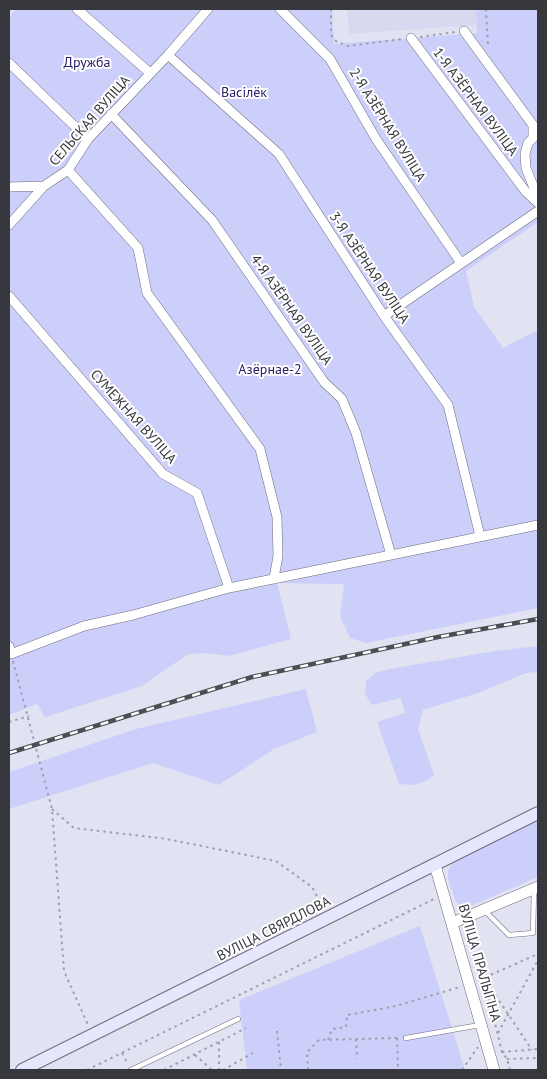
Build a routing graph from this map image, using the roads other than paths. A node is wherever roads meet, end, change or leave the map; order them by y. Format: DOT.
graph roads {
  1 [pos="77,9"];
  2 [pos="208,9"];
  3 [pos="280,9"];
  4 [pos="464,31"];
  5 [pos="411,38"];
  6 [pos="168,55"];
  7 [pos="9,63"];
  8 [pos="150,73"];
  9 [pos="111,114"];
  10 [pos="88,139"];
  11 [pos="68,170"];
  12 [pos="44,186"];
  13 [pos="9,187"];
  14 [pos="538,198"];
  15 [pos="538,203"];
  16 [pos="538,212"];
  17 [pos="9,225"];
  18 [pos="461,263"];
  19 [pos="9,296"];
  20 [pos="384,316"];
  21 [pos="538,525"];
  22 [pos="480,536"];
  23 [pos="391,555"];
  24 [pos="274,578"];
  25 [pos="229,588"];
  26 [pos="10,650"];
  27 [pos="538,813"];
  28 [pos="435,865"];
  29 [pos="536,888"];
  30 [pos="484,910"];
  31 [pos="452,923"];
  32 [pos="238,1019"];
  33 [pos="482,1025"];
  34 [pos="406,1038"];
  35 [pos="22,1070"];
  36 [pos="131,1070"];
  37 [pos="494,1070"];
  1 -- 8 [label="street"];
  2 -- 6 [label="street, СЕЛЬСКАЯ ВУЛІЦА"];
  3 -- 18 [label="street, 2-Я АЗЁРНАЯ ВУЛІЦА"];
  4 -- 14 [label="street"];
  5 -- 15 [label="street, 1-Я АЗЁРНАЯ ВУЛІЦА"];
  6 -- 8 [label="street, СЕЛЬСКАЯ ВУЛІЦА"];
  6 -- 20 [label="street, 3-Я АЗЁРНАЯ ВУЛІЦА"];
  7 -- 10 [label="street"];
  8 -- 9 [label="street, СЕЛЬСКАЯ ВУЛІЦА"];
  9 -- 10 [label="street, СЕЛЬСКАЯ ВУЛІЦА"];
  9 -- 23 [label="street, 4-Я АЗЁРНАЯ ВУЛІЦА"];
  10 -- 11 [label="street, СЕЛЬСКАЯ ВУЛІЦА"];
  11 -- 12 [label="street, СЕЛЬСКАЯ ВУЛІЦА"];
  11 -- 24 [label="street"];
  12 -- 13 [label="street"];
  12 -- 17 [label="street, СЕЛЬСКАЯ ВУЛІЦА"];
  16 -- 18 [label="street"];
  18 -- 20 [label="street"];
  19 -- 25 [label="street, СУМЕЖНАЯ ВУЛІЦА"];
  20 -- 22 [label="street, 3-Я АЗЁРНАЯ ВУЛІЦА"];
  21 -- 22 [label="street"];
  22 -- 23 [label="street"];
  23 -- 24 [label="street"];
  24 -- 25 [label="street"];
  25 -- 26 [label="street"];
  27 -- 28 [label="main road, ВУЛІЦА СВЯРДЛОВА"];
  28 -- 31 [label="street, ВУЛІЦА ПРАЛЫГІНА"];
  28 -- 35 [label="main road, ВУЛІЦА СВЯРДЛОВА"];
  29 -- 30 [label="street"];
  29 -- 30 [label="lane"];
  30 -- 31 [label="street"];
  31 -- 33 [label="street, ВУЛІЦА ПРАЛЫГІНА"];
  32 -- 36 [label="lane"];
  33 -- 34 [label="lane"];
  33 -- 37 [label="street, ВУЛІЦА ПРАЛЫГІНА"];
}
